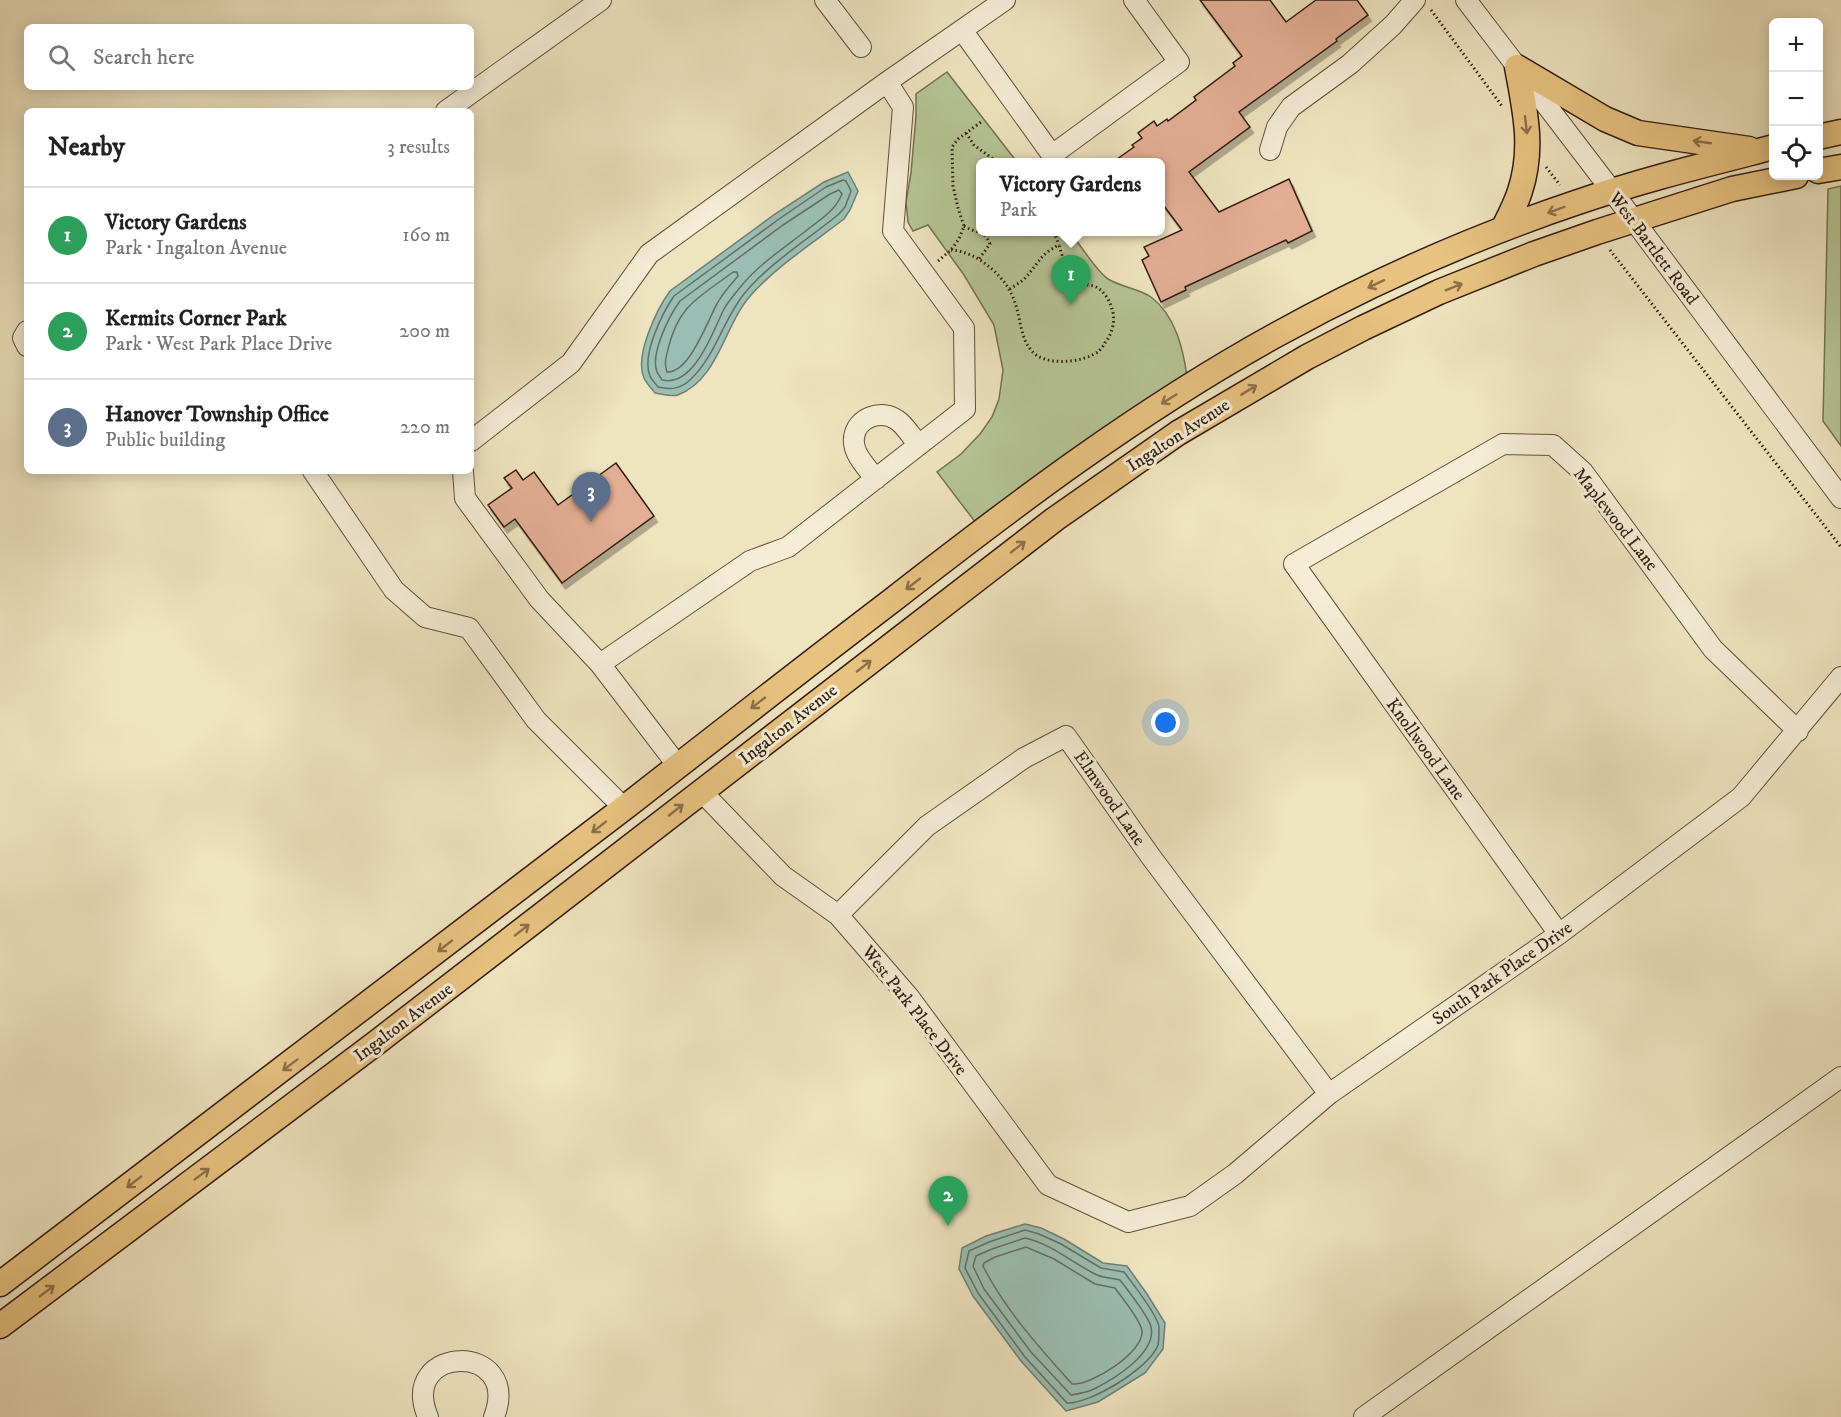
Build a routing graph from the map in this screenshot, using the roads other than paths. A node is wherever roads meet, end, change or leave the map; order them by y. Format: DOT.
graph roads {
  1 [pos="601,0"];
  2 [pos="825,0"];
  3 [pos="1005,0"];
  4 [pos="1134,0"];
  5 [pos="1466,0"];
  6 [pos="1423,5"];
  7 [pos="962,30"];
  8 [pos="861,47"];
  9 [pos="1517,67"];
  10 [pos="887,82"];
  11 [pos="450,108"];
  12 [pos="1841,132"];
  13 [pos="1823,136"];
  14 [pos="1767,148"];
  15 [pos="1270,150"];
  16 [pos="1841,166"];
  17 [pos="1823,170"];
  18 [pos="1776,180"];
  19 [pos="1612,191"];
  20 [pos="1634,220"];
  21 [pos="1503,229"];
  22 [pos="474,439"];
  23 [pos="919,445"];
  24 [pos="315,474"];
  25 [pos="463,474"];
  26 [pos="876,479"];
  27 [pos="1841,498"];
  28 [pos="1294,564"];
  29 [pos="600,664"];
  30 [pos="1841,677"];
  31 [pos="1798,731"];
  32 [pos="678,766"];
  33 [pos="701,791"];
  34 [pos="624,808"];
  35 [pos="838,915"];
  36 [pos="1559,934"];
  37 [pos="1841,1077"];
  38 [pos="1329,1094"];
  39 [pos="1128,1222"];
  40 [pos="0,1284"];
  41 [pos="0,1326"];
  42 [pos="428,1417"];
  43 [pos="494,1417"];
  44 [pos="1364,1417"];
  1 -- 11 [label="street"];
  2 -- 8 [label="street"];
  3 -- 7 [label="street"];
  4 -- 7 [label="street"];
  5 -- 9 [label="street, West Bartlett Road"];
  6 -- 15 [label="street"];
  7 -- 10 [label="street"];
  14 -- 9 [label="main road, one-way"];
  9 -- 19 [label="street, West Bartlett Road"];
  9 -- 21 [label="main road, one-way"];
  10 -- 22 [label="street"];
  10 -- 23 [label="street"];
  12 -- 13 [label="main road"];
  14 -- 19 [label="main road, Ingalton Avenue"];
  16 -- 17 [label="main road"];
  18 -- 20 [label="main road, Ingalton Avenue"];
  19 -- 20 [label="street, West Bartlett Road"];
  19 -- 21 [label="main road, Ingalton Avenue, one-way"];
  20 -- 27 [label="street, West Bartlett Road"];
  33 -- 20 [label="main road, Ingalton Avenue, one-way"];
  21 -- 32 [label="main road, Ingalton Avenue, one-way"];
  23 -- 26 [label="street"];
  23 -- 26 [label="street"];
  24 -- 34 [label="street"];
  25 -- 29 [label="street"];
  26 -- 29 [label="street"];
  28 -- 31 [label="street, Maplewood Lane"];
  28 -- 36 [label="street, Knollwood Lane"];
  29 -- 32 [label="street"];
  30 -- 31 [label="street, South Park Place Drive"];
  31 -- 36 [label="street, South Park Place Drive"];
  32 -- 33 [label="main road"];
  32 -- 34 [label="main road, Ingalton Avenue"];
  33 -- 35 [label="street, West Park Place Drive"];
  41 -- 33 [label="main road, Ingalton Avenue, one-way"];
  34 -- 40 [label="main road, Ingalton Avenue, one-way"];
  35 -- 38 [label="street, Elmwood Lane"];
  35 -- 39 [label="street, West Park Place Drive"];
  36 -- 38 [label="street, South Park Place Drive"];
  37 -- 44 [label="street"];
  38 -- 39 [label="street, South Park Place Drive"];
  42 -- 43 [label="street"];
}
